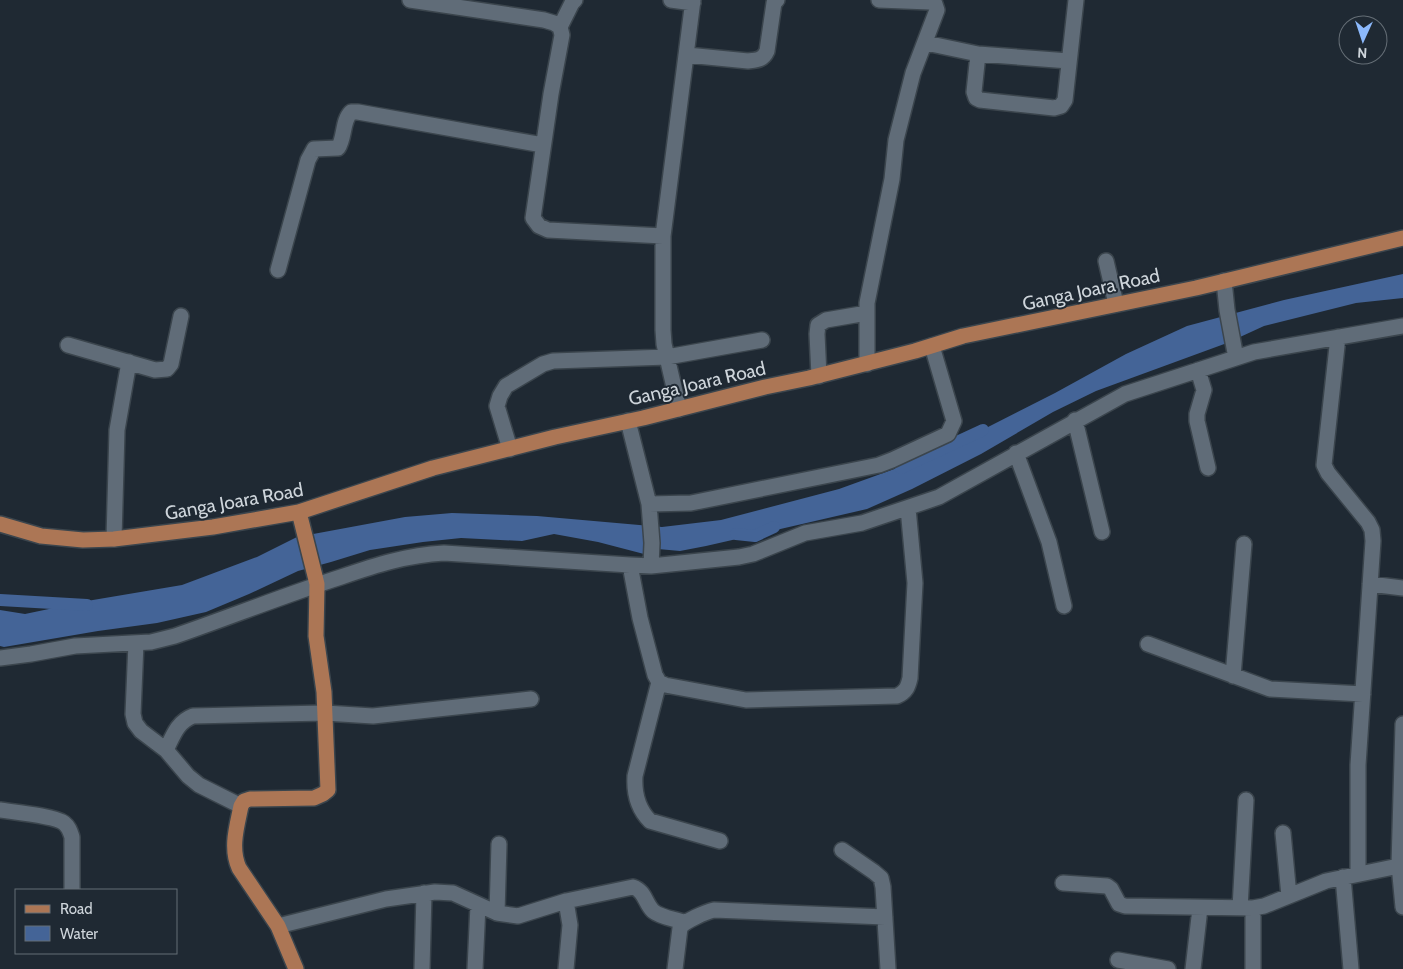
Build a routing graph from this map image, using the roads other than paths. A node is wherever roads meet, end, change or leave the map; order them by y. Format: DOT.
graph roads {
  1 [pos="410,0"];
  2 [pos="671,0"];
  3 [pos="777,0"];
  4 [pos="879,0"];
  5 [pos="1076,0"];
  6 [pos="569,1"];
  7 [pos="912,1"];
  8 [pos="693,2"];
  9 [pos="560,28"];
  10 [pos="926,43"];
  11 [pos="978,54"];
  12 [pos="687,55"];
  13 [pos="1069,61"];
  14 [pos="543,145"];
  15 [pos="663,236"];
  16 [pos="1403,238"];
  17 [pos="1106,261"];
  18 [pos="278,270"];
  19 [pos="1224,281"];
  20 [pos="1116,304"];
  21 [pos="866,313"];
  22 [pos="182,316"];
  23 [pos="1403,326"];
  24 [pos="1338,338"];
  25 [pos="762,340"];
  26 [pos="68,345"];
  27 [pos="932,346"];
  28 [pos="667,357"];
  29 [pos="1236,358"];
  30 [pos="129,362"];
  31 [pos="867,364"];
  32 [pos="1198,370"];
  33 [pos="819,376"];
  34 [pos="679,409"];
  35 [pos="1076,420"];
  36 [pos="628,421"];
  37 [pos="510,449"];
  38 [pos="1016,453"];
  39 [pos="1208,468"];
  40 [pos="649,504"];
  41 [pos="908,508"];
  42 [pos="299,512"];
  43 [pos="0,524"];
  44 [pos="1102,532"];
  45 [pos="114,539"];
  46 [pos="1244,544"];
  47 [pos="630,565"];
  48 [pos="651,566"];
  49 [pos="316,579"];
  50 [pos="1370,584"];
  51 [pos="1403,588"];
  52 [pos="1064,606"];
  53 [pos="136,643"];
  54 [pos="1148,644"];
  55 [pos="0,658"];
  56 [pos="1233,676"];
  57 [pos="659,682"];
  58 [pos="1363,694"];
  59 [pos="531,699"];
  60 [pos="325,713"];
  61 [pos="1403,724"];
  62 [pos="166,750"];
  63 [pos="1246,800"];
  64 [pos="241,806"];
  65 [pos="0,810"];
  66 [pos="1283,834"];
  67 [pos="720,841"];
  68 [pos="499,844"];
  69 [pos="842,850"];
  70 [pos="1401,865"];
  71 [pos="1351,876"];
  72 [pos="1063,883"];
  73 [pos="72,889"];
  74 [pos="424,894"];
  75 [pos="1289,896"];
  76 [pos="566,901"];
  77 [pos="478,904"];
  78 [pos="1403,907"];
  79 [pos="1200,908"];
  80 [pos="1247,908"];
  81 [pos="497,913"];
  82 [pos="885,917"];
  83 [pos="683,922"];
  84 [pos="278,926"];
  85 [pos="1118,960"];
  86 [pos="296,969"];
  87 [pos="422,969"];
  88 [pos="475,969"];
  89 [pos="566,969"];
  90 [pos="675,969"];
  91 [pos="888,969"];
  92 [pos="1168,969"];
  93 [pos="1193,969"];
  94 [pos="1253,969"];
  95 [pos="1351,969"];
  1 -- 9 [label="street"];
  2 -- 8 [label="street"];
  3 -- 12 [label="street"];
  4 -- 7 [label="street"];
  5 -- 13 [label="street"];
  6 -- 9 [label="street"];
  7 -- 10 [label="street"];
  8 -- 12 [label="street"];
  9 -- 14 [label="street"];
  10 -- 11 [label="street"];
  10 -- 21 [label="street"];
  11 -- 13 [label="street"];
  11 -- 13 [label="street"];
  12 -- 15 [label="street"];
  14 -- 15 [label="street"];
  14 -- 18 [label="street"];
  15 -- 28 [label="street"];
  16 -- 19 [label="main road, Ganga Joara Road"];
  17 -- 20 [label="street"];
  19 -- 20 [label="main road, Ganga Joara Road"];
  19 -- 29 [label="street"];
  20 -- 27 [label="main road, Ganga Joara Road"];
  21 -- 31 [label="street"];
  21 -- 33 [label="street"];
  22 -- 30 [label="street"];
  23 -- 24 [label="street"];
  24 -- 29 [label="street"];
  24 -- 50 [label="street"];
  25 -- 28 [label="street"];
  26 -- 30 [label="street"];
  27 -- 31 [label="main road, Ganga Joara Road"];
  27 -- 40 [label="street"];
  28 -- 34 [label="street"];
  28 -- 37 [label="street"];
  29 -- 32 [label="street"];
  30 -- 45 [label="street"];
  31 -- 33 [label="main road, Ganga Joara Road"];
  32 -- 35 [label="street"];
  32 -- 39 [label="street"];
  33 -- 34 [label="main road, Ganga Joara Road"];
  34 -- 36 [label="main road, Ganga Joara Road"];
  35 -- 38 [label="street"];
  35 -- 44 [label="street"];
  36 -- 37 [label="main road, Ganga Joara Road"];
  36 -- 40 [label="street"];
  37 -- 42 [label="main road, Ganga Joara Road"];
  38 -- 41 [label="street"];
  38 -- 52 [label="street"];
  40 -- 48 [label="street"];
  41 -- 48 [label="street"];
  41 -- 57 [label="street"];
  42 -- 45 [label="main road, Ganga Joara Road"];
  42 -- 49 [label="main road"];
  43 -- 45 [label="main road, Ganga Joara Road"];
  46 -- 56 [label="street"];
  47 -- 48 [label="street"];
  47 -- 49 [label="street"];
  47 -- 57 [label="street"];
  49 -- 53 [label="street"];
  49 -- 60 [label="main road"];
  50 -- 51 [label="street"];
  50 -- 58 [label="street"];
  53 -- 55 [label="street"];
  53 -- 62 [label="street"];
  54 -- 56 [label="street"];
  56 -- 58 [label="street"];
  57 -- 67 [label="street"];
  58 -- 71 [label="street"];
  59 -- 60 [label="street"];
  60 -- 62 [label="street"];
  60 -- 64 [label="main road"];
  61 -- 70 [label="street"];
  62 -- 64 [label="street"];
  63 -- 80 [label="street"];
  64 -- 84 [label="main road"];
  65 -- 73 [label="street"];
  66 -- 75 [label="street"];
  68 -- 81 [label="street"];
  69 -- 82 [label="street"];
  70 -- 71 [label="street"];
  70 -- 78 [label="street"];
  71 -- 75 [label="street"];
  71 -- 95 [label="street"];
  72 -- 79 [label="street"];
  74 -- 77 [label="street"];
  74 -- 84 [label="street"];
  74 -- 87 [label="street"];
  75 -- 80 [label="street"];
  76 -- 81 [label="street"];
  76 -- 83 [label="street"];
  76 -- 89 [label="street"];
  77 -- 81 [label="street"];
  77 -- 88 [label="street"];
  79 -- 80 [label="street"];
  79 -- 93 [label="street"];
  80 -- 94 [label="street"];
  82 -- 83 [label="street"];
  82 -- 91 [label="street"];
  83 -- 90 [label="street"];
  84 -- 86 [label="main road"];
  85 -- 92 [label="street"];
}
